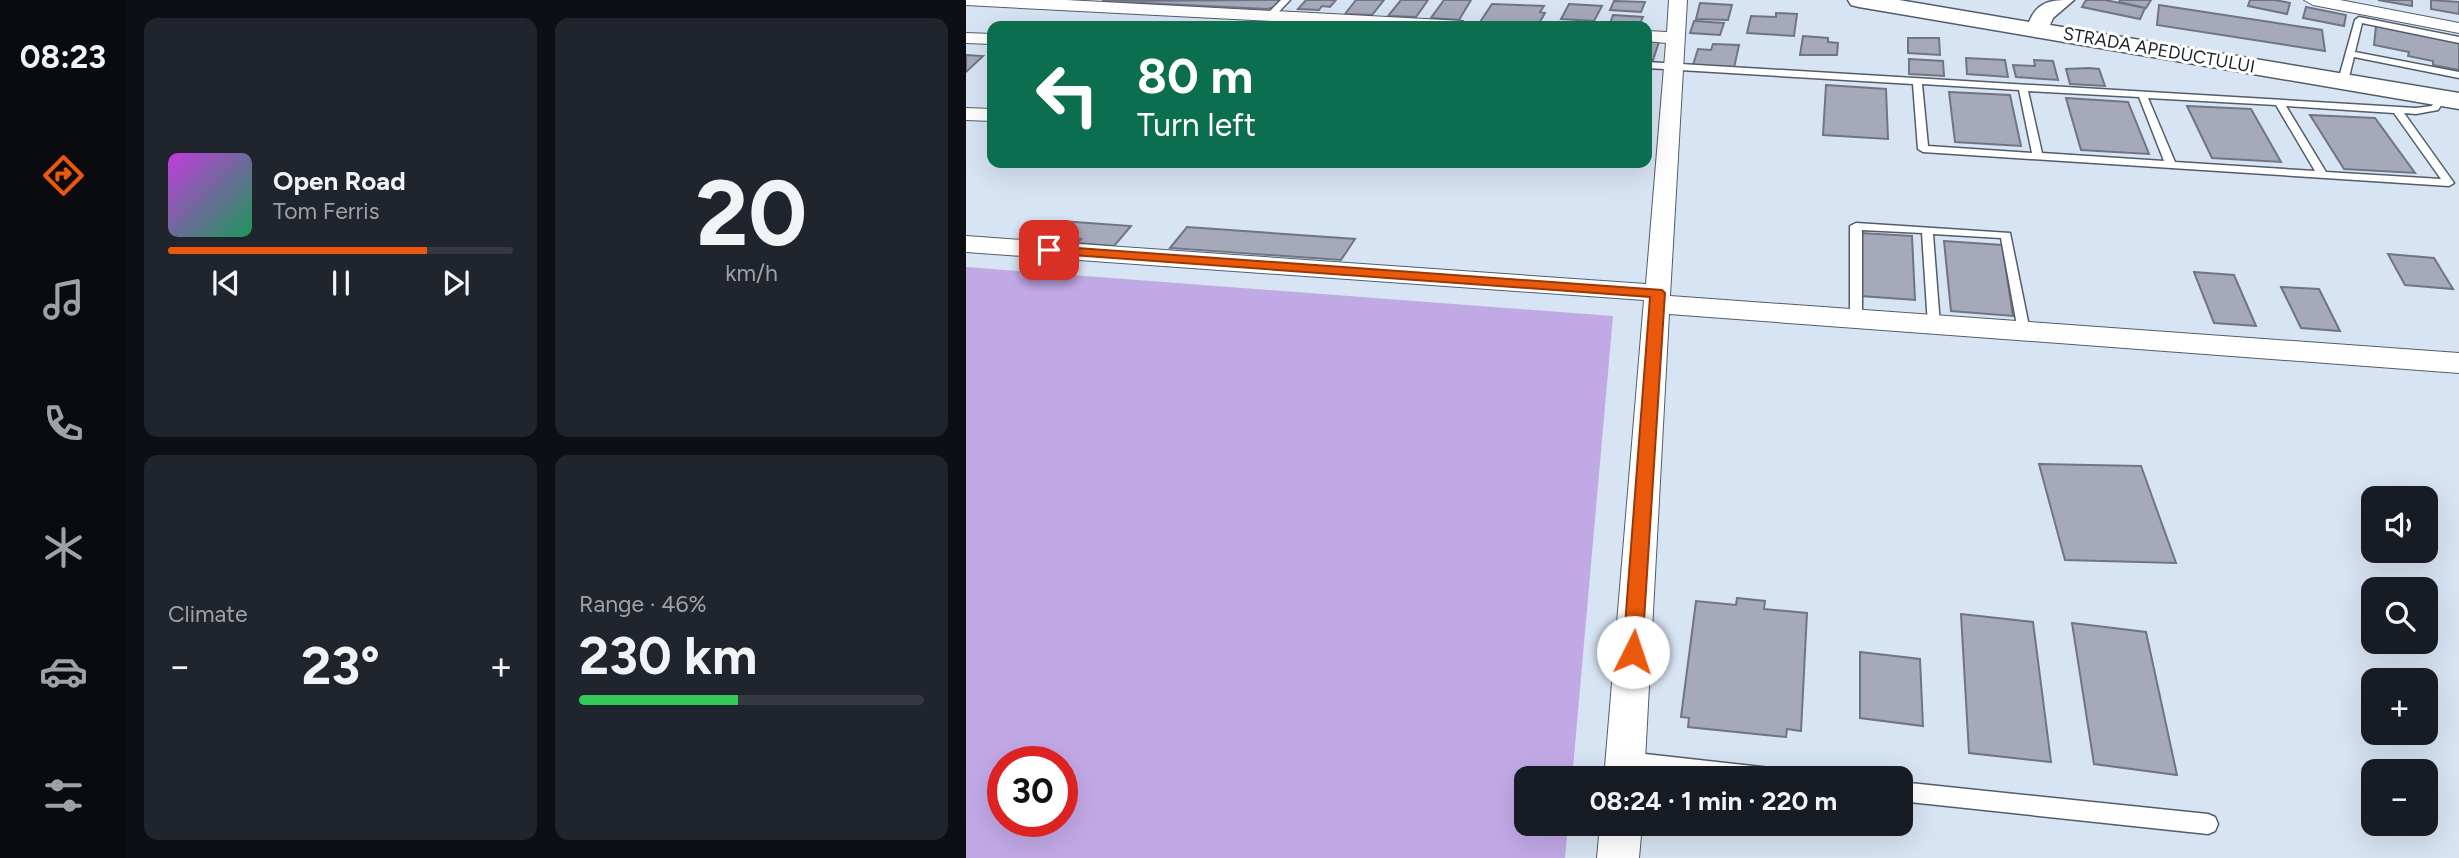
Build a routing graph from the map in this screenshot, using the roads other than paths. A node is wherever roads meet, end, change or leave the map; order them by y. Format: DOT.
graph roads {
  1 [pos="966,0"];
  2 [pos="1286,0"];
  3 [pos="1678,0"];
  4 [pos="1859,0"];
  5 [pos="2063,0"];
  6 [pos="2313,0"];
  7 [pos="1881,2"];
  8 [pos="1072,3"];
  9 [pos="1270,16"];
  10 [pos="1366,21"];
  11 [pos="2459,28"];
  12 [pos="2037,29"];
  13 [pos="1652,36"];
  14 [pos="1675,37"];
  15 [pos="966,38"];
  16 [pos="987,40"];
  17 [pos="2459,40"];
  18 [pos="2351,54"];
  19 [pos="1660,72"];
  20 [pos="2459,75"];
  21 [pos="2343,81"];
  22 [pos="1917,82"];
  23 [pos="2023,89"];
  24 [pos="2143,96"];
  25 [pos="2450,99"];
  26 [pos="2280,104"];
  27 [pos="2397,110"];
  28 [pos="966,114"];
  29 [pos="987,115"];
  30 [pos="1657,154"];
  31 [pos="2038,156"];
  32 [pos="2171,165"];
  33 [pos="2323,175"];
  34 [pos="1927,230"];
  35 [pos="966,244"];
  36 [pos="1657,299"];
  37 [pos="1856,318"];
  38 [pos="1934,325"];
  39 [pos="2024,331"];
  40 [pos="2459,363"];
  41 [pos="1625,766"];
  42 [pos="1913,792"];
  43 [pos="2208,824"];
  44 [pos="1620,836"];
  45 [pos="1619,858"];
  1 -- 8 [label="street"];
  2 -- 9 [label="lane"];
  3 -- 14 [label="street"];
  4 -- 7 [label="street, STRADA APEDUCTULUI"];
  5 -- 12 [label="street"];
  6 -- 11 [label="street"];
  7 -- 12 [label="street, STRADA APEDUCTULUI"];
  8 -- 9 [label="street"];
  9 -- 10 [label="street"];
  12 -- 21 [label="street, STRADA APEDUCTULUI"];
  13 -- 14 [label="street"];
  14 -- 19 [label="street"];
  15 -- 16 [label="street"];
  17 -- 18 [label="lane"];
  18 -- 20 [label="lane"];
  18 -- 21 [label="lane"];
  19 -- 22 [label="lane"];
  19 -- 30 [label="street"];
  21 -- 25 [label="street, STRADA APEDUCTULUI"];
  22 -- 23 [label="lane"];
  22 -- 31 [label="lane"];
  23 -- 24 [label="lane"];
  23 -- 31 [label="lane"];
  24 -- 26 [label="lane"];
  24 -- 32 [label="lane"];
  25 -- 27 [label="lane"];
  26 -- 27 [label="lane"];
  26 -- 33 [label="lane"];
  27 -- 33 [label="lane"];
  28 -- 29 [label="street"];
  30 -- 36 [label="street"];
  31 -- 32 [label="lane"];
  32 -- 33 [label="lane"];
  34 -- 37 [label="lane"];
  34 -- 38 [label="lane"];
  34 -- 39 [label="lane"];
  35 -- 36 [label="street"];
  36 -- 37 [label="street"];
  36 -- 41 [label="street"];
  37 -- 38 [label="street"];
  38 -- 39 [label="street"];
  39 -- 40 [label="street"];
  42 -- 43 [label="lane"];
  44 -- 45 [label="street"];
}
